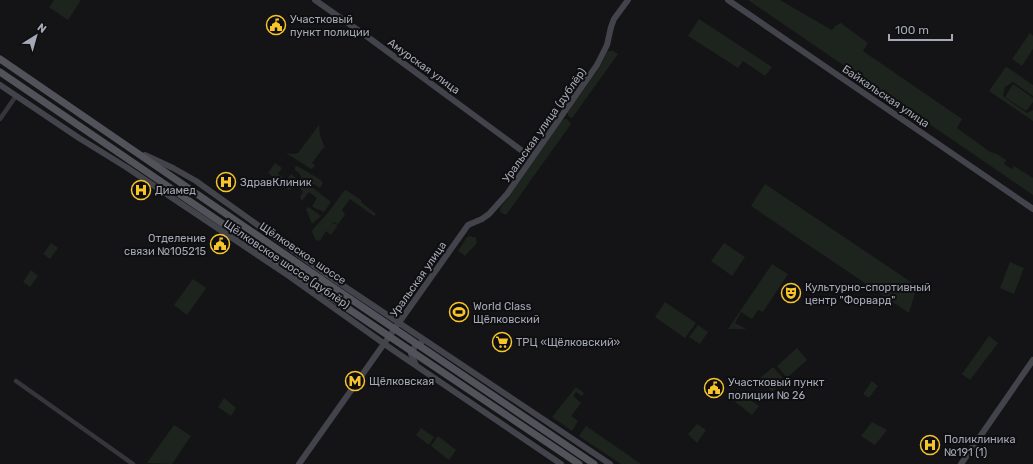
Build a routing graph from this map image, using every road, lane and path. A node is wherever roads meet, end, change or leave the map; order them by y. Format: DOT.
graph roads {
  1 [pos="315,0"];
  2 [pos="628,0"];
  3 [pos="728,0"];
  4 [pos="0,60"];
  5 [pos="0,72"];
  6 [pos="0,85"];
  7 [pos="16,96"];
  8 [pos="0,119"];
  9 [pos="134,150"];
  10 [pos="521,150"];
  11 [pos="166,185"];
  12 [pos="1033,209"];
  13 [pos="468,225"];
  14 [pos="214,227"];
  15 [pos="400,322"];
  16 [pos="384,344"];
  17 [pos="431,344"];
  18 [pos="1033,360"];
  19 [pos="417,366"];
  20 [pos="16,381"];
  21 [pos="133,464"];
  22 [pos="299,464"];
  23 [pos="561,464"];
  24 [pos="579,464"];
  25 [pos="594,464"];
  26 [pos="610,464"];
  27 [pos="961,464"];
  1 -- 10 [label="main road, Амурская улица"];
  2 -- 13 [label="main road, Уральская улица (дублёр)"];
  3 -- 12 [label="main road, Байкальская улица"];
  4 -- 9 [label="main road, Щёлковское шоссе"];
  5 -- 11 [label="main road, Щёлковское шоссе"];
  6 -- 7 [label="main road, Щёлковское шоссе (дублёр)"];
  7 -- 8 [label="street"];
  7 -- 14 [label="main road, Щёлковское шоссе (дублёр)"];
  9 -- 15 [label="main road, Щёлковское шоссе (дублёр)"];
  9 -- 25 [label="main road, Щёлковское шоссе, bridge"];
  11 -- 14 [label="main road"];
  11 -- 24 [label="main road, Щёлковское шоссе, bridge"];
  13 -- 15 [label="main road, Уральская улица"];
  14 -- 16 [label="main road, Щёлковское шоссе (дублёр)"];
  15 -- 16 [label="main road, Уральская улица"];
  15 -- 17 [label="main road, Щёлковское шоссе (дублёр)"];
  16 -- 19 [label="main road, Щёлковское шоссе (дублёр)"];
  16 -- 22 [label="main road, Уральская улица"];
  17 -- 19 [label="main road"];
  17 -- 26 [label="main road, Щёлковское шоссе (дублёр)"];
  18 -- 27 [label="main road"];
  19 -- 23 [label="main road, Щёлковское шоссе (дублёр)"];
  20 -- 21 [label="street"];
}
